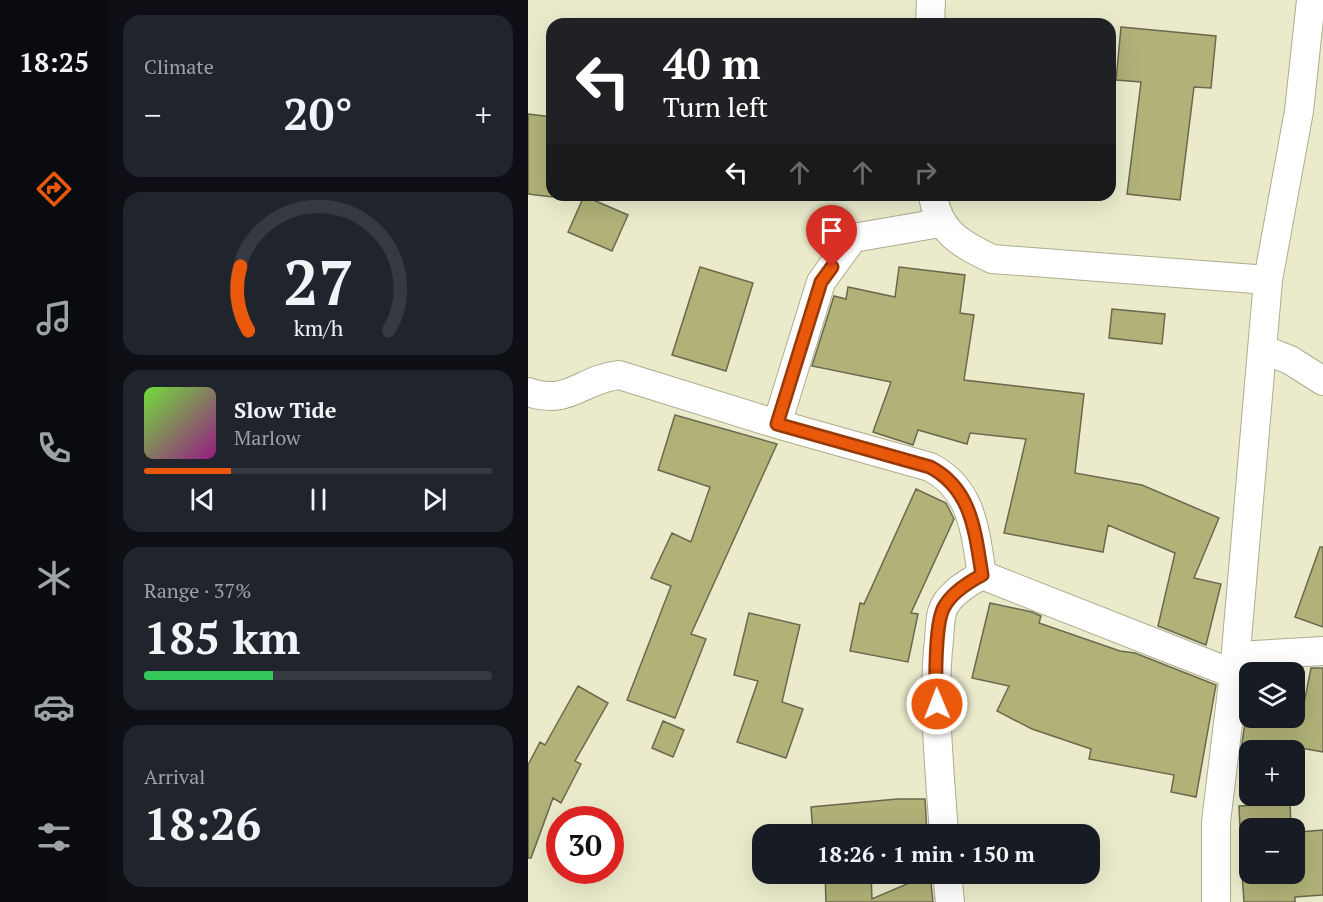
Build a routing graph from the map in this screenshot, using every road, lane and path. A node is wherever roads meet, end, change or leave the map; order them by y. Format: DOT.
graph roads {
  1 [pos="931,0"];
  2 [pos="1311,0"];
  3 [pos="930,18"];
  4 [pos="1315,44"];
  5 [pos="934,201"];
  6 [pos="940,223"];
  7 [pos="1268,280"];
  8 [pos="1262,349"];
  9 [pos="1323,381"];
  10 [pos="528,392"];
  11 [pos="777,424"];
  12 [pos="982,575"];
  13 [pos="1323,651"];
  14 [pos="1235,665"];
  15 [pos="943,824"];
  16 [pos="948,884"];
  17 [pos="950,902"];
  18 [pos="1216,902"];
  1 -- 3 [label="street"];
  2 -- 4 [label="street"];
  4 -- 7 [label="street"];
  5 -- 6 [label="street"];
  6 -- 7 [label="street"];
  6 -- 11 [label="street"];
  7 -- 8 [label="street"];
  8 -- 9 [label="street"];
  8 -- 14 [label="street"];
  10 -- 11 [label="street"];
  11 -- 12 [label="street"];
  12 -- 14 [label="street"];
  12 -- 15 [label="street"];
  13 -- 14 [label="street"];
  14 -- 18 [label="street"];
  16 -- 17 [label="street"];
}
